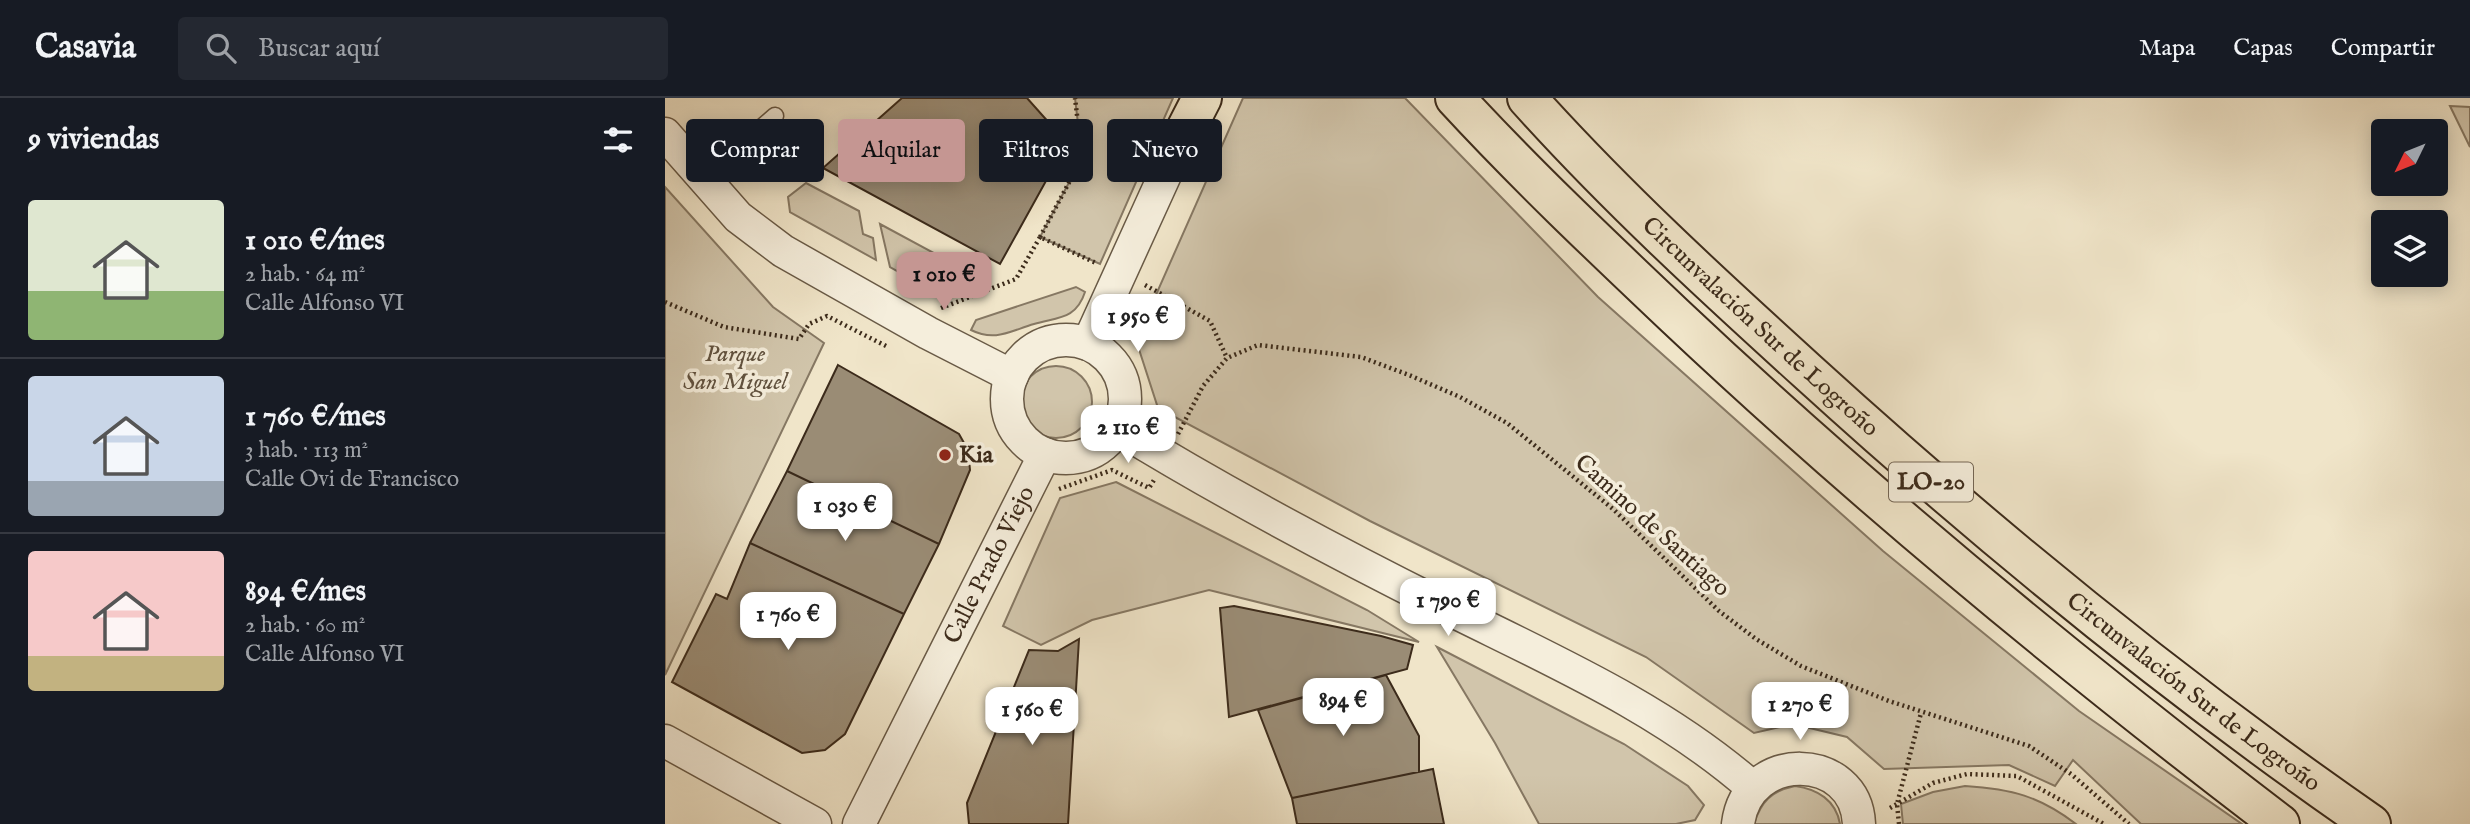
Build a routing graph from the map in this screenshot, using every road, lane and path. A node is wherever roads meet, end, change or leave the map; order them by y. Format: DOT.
graph roads {
  1 [pos="1075,98"];
  2 [pos="1197,98"];
  3 [pos="1202,98"];
  4 [pos="1425,98"];
  5 [pos="1455,98"];
  6 [pos="1527,98"];
  7 [pos="775,116"];
  8 [pos="772,119"];
  9 [pos="1189,119"];
  10 [pos="1191,119"];
  11 [pos="665,134"];
  12 [pos="686,158"];
  13 [pos="707,182"];
  14 [pos="1161,182"];
  15 [pos="1040,237"];
  16 [pos="1620,264"];
  17 [pos="1118,272"];
  18 [pos="665,302"];
  19 [pos="928,333"];
  20 [pos="1089,344"];
  21 [pos="892,349"];
  22 [pos="1227,358"];
  23 [pos="1012,376"];
  24 [pos="1118,428"];
  25 [pos="1173,443"];
  26 [pos="1045,454"];
  27 [pos="1158,472"];
  28 [pos="1055,490"];
  29 [pos="1921,713"];
  30 [pos="665,741"];
  31 [pos="1753,788"];
  32 [pos="1897,804"];
  33 [pos="1890,808"];
  34 [pos="815,824"];
  35 [pos="859,824"];
  36 [pos="1738,824"];
  37 [pos="1859,824"];
  38 [pos="1899,824"];
  39 [pos="2104,824"];
  40 [pos="2129,824"];
  41 [pos="2280,824"];
  42 [pos="2371,824"];
  1 -- 15 [label="path"];
  2 -- 9 [label="highway"];
  3 -- 10 [label="highway"];
  4 -- 16 [label="highway"];
  5 -- 16 [label="highway, Circunvalación Sur de Logroño / LO-20"];
  6 -- 42 [label="highway, Circunvalación Sur de Logroño / LO-20"];
  7 -- 8 [label="lane"];
  11 -- 12 [label="street"];
  13 -- 19 [label="street"];
  14 -- 17 [label="street"];
  15 -- 17 [label="path"];
  15 -- 19 [label="path"];
  16 -- 41 [label="highway, Circunvalación Sur de Logroño / LO-20"];
  17 -- 20 [label="street"];
  17 -- 22 [label="path"];
  18 -- 21 [label="path"];
  19 -- 23 [label="street"];
  20 -- 23 [label="street"];
  20 -- 24 [label="street"];
  22 -- 25 [label="path, Camino de Santiago"];
  22 -- 29 [label="path, Camino de Santiago"];
  23 -- 26 [label="street"];
  24 -- 26 [label="street"];
  24 -- 31 [label="street"];
  26 -- 35 [label="street, Calle Prado Viejo"];
  27 -- 28 [label="path"];
  29 -- 32 [label="path"];
  29 -- 40 [label="path, Camino de Santiago"];
  30 -- 34 [label="street"];
  31 -- 36 [label="street"];
  31 -- 37 [label="street"];
  32 -- 33 [label="path"];
  32 -- 38 [label="path"];
  32 -- 39 [label="path"];
}
